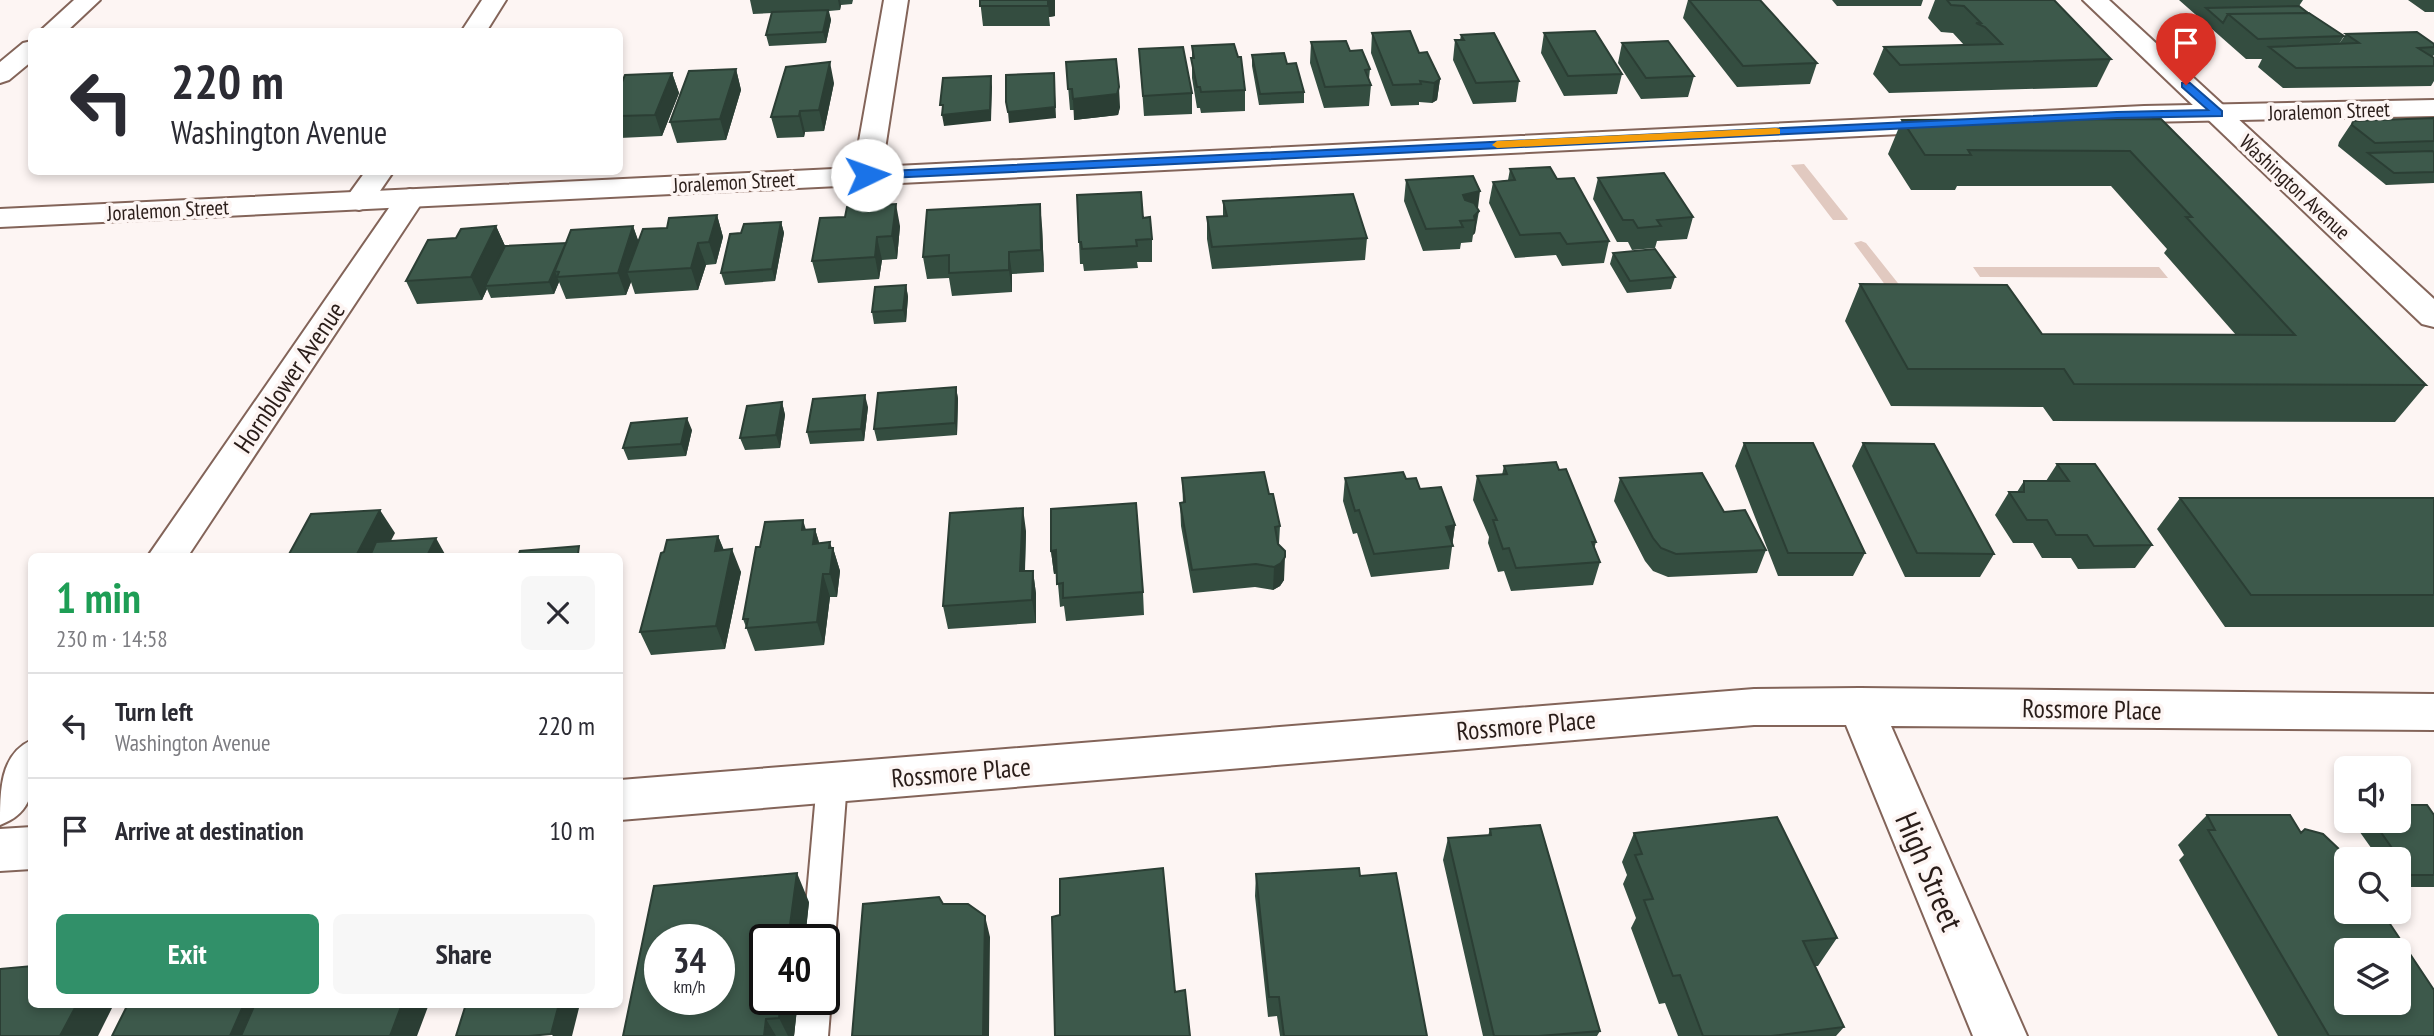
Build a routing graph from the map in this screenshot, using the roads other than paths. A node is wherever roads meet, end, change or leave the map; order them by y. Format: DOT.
graph roads {
  1 [pos="88,0"];
  2 [pos="494,0"];
  3 [pos="896,0"];
  4 [pos="2095,0"];
  5 [pos="56,28"];
  6 [pos="476,28"];
  7 [pos="28,51"];
  8 [pos="0,75"];
  9 [pos="2434,108"];
  10 [pos="2218,113"];
  11 [pos="377,175"];
  12 [pos="867,175"];
  13 [pos="410,198"];
  14 [pos="359,201"];
  15 [pos="0,218"];
  16 [pos="2434,317"];
  17 [pos="170,553"];
  18 [pos="1860,706"];
  19 [pos="2434,712"];
  20 [pos="28,765"];
  21 [pos="832,782"];
  22 [pos="623,800"];
  23 [pos="0,805"];
  24 [pos="28,848"];
  25 [pos="0,850"];
  26 [pos="820,924"];
  27 [pos="813,1015"];
  28 [pos="811,1036"];
  29 [pos="2000,1036"];
  1 -- 5 [label="street"];
  2 -- 6 [label="street"];
  3 -- 12 [label="street"];
  4 -- 10 [label="street, Washington Avenue"];
  7 -- 8 [label="street"];
  9 -- 10 [label="street, Joralemon Street"];
  10 -- 12 [label="street, Joralemon Street"];
  10 -- 16 [label="street, Washington Avenue"];
  11 -- 14 [label="street"];
  12 -- 13 [label="street, Joralemon Street"];
  13 -- 14 [label="street, Joralemon Street"];
  13 -- 17 [label="street, Hornblower Avenue"];
  14 -- 15 [label="street, Joralemon Street"];
  18 -- 19 [label="street, Rossmore Place"];
  18 -- 21 [label="street, Rossmore Place"];
  18 -- 29 [label="street, High Street"];
  20 -- 23 [label="street"];
  21 -- 22 [label="street, Rossmore Place"];
  21 -- 26 [label="lane"];
  24 -- 25 [label="street"];
  27 -- 28 [label="lane"];
}
